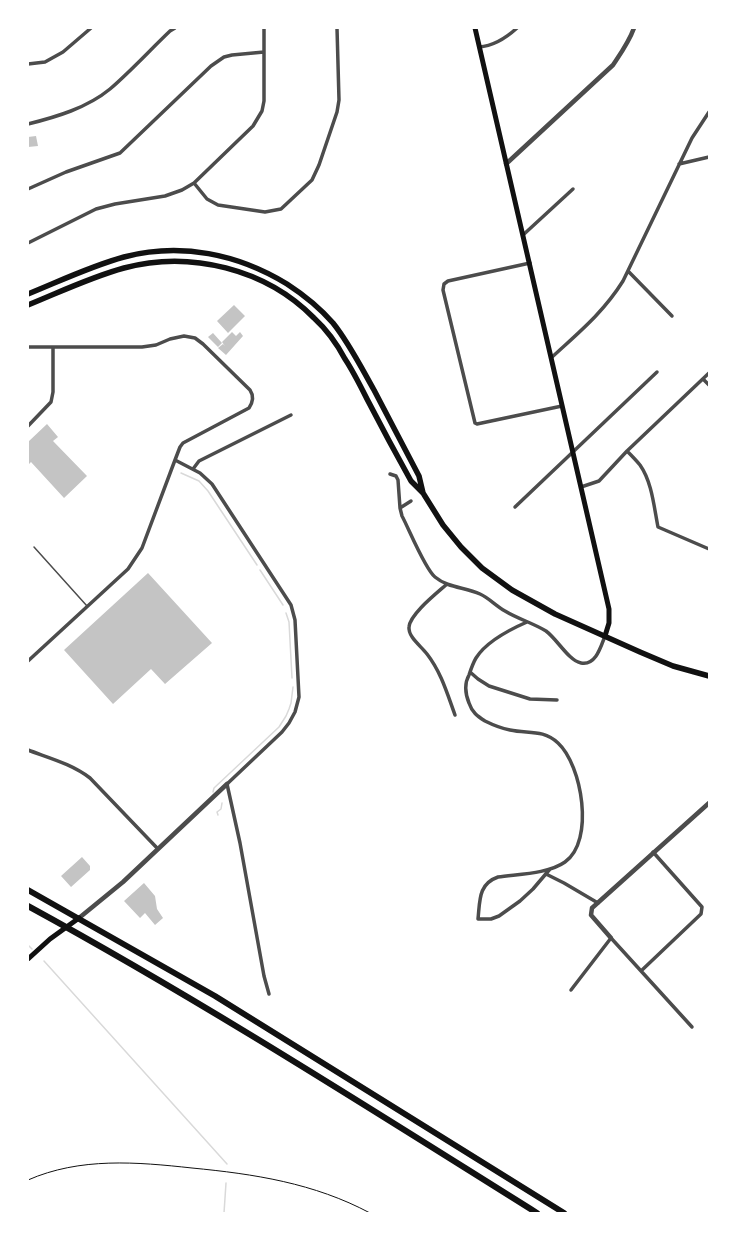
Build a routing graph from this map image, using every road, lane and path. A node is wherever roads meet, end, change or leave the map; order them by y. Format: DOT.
graph roads {
  1 [pos="91,28"];
  2 [pos="175,28"];
  3 [pos="264,28"];
  4 [pos="337,28"];
  5 [pos="475,28"];
  6 [pos="517,28"];
  7 [pos="634,28"];
  8 [pos="479,47"];
  9 [pos="264,52"];
  10 [pos="28,64"];
  11 [pos="709,112"];
  12 [pos="28,124"];
  13 [pos="709,157"];
  14 [pos="506,164"];
  15 [pos="679,164"];
  16 [pos="194,183"];
  17 [pos="28,189"];
  18 [pos="573,189"];
  19 [pos="523,235"];
  20 [pos="28,243"];
  21 [pos="530,263"];
  22 [pos="628,271"];
  23 [pos="28,294"];
  24 [pos="28,305"];
  25 [pos="672,316"];
  26 [pos="28,347"];
  27 [pos="53,347"];
  28 [pos="551,358"];
  29 [pos="658,372"];
  30 [pos="709,374"];
  31 [pos="703,379"];
  32 [pos="709,385"];
  33 [pos="562,406"];
  34 [pos="291,415"];
  35 [pos="28,426"];
  36 [pos="627,451"];
  37 [pos="573,452"];
  38 [pos="174,460"];
  39 [pos="193,469"];
  40 [pos="390,474"];
  41 [pos="581,487"];
  42 [pos="423,493"];
  43 [pos="411,501"];
  44 [pos="515,507"];
  45 [pos="400,508"];
  46 [pos="34,547"];
  47 [pos="709,548"];
  48 [pos="447,584"];
  49 [pos="87,606"];
  50 [pos="527,622"];
  51 [pos="605,636"];
  52 [pos="28,661"];
  53 [pos="470,672"];
  54 [pos="709,676"];
  55 [pos="557,700"];
  56 [pos="455,715"];
  57 [pos="28,750"];
  58 [pos="228,784"];
  59 [pos="709,803"];
  60 [pos="158,849"];
  61 [pos="653,852"];
  62 [pos="550,869"];
  63 [pos="546,874"];
  64 [pos="28,890"];
  65 [pos="598,903"];
  66 [pos="28,906"];
  67 [pos="79,918"];
  68 [pos="67,927"];
  69 [pos="611,938"];
  70 [pos="28,959"];
  71 [pos="641,971"];
  72 [pos="571,990"];
  73 [pos="269,994"];
  74 [pos="692,1027"];
  75 [pos="28,1180"];
  76 [pos="370,1213"];
  77 [pos="537,1213"];
  78 [pos="564,1213"];
  1 -- 10 [label="street"];
  2 -- 12 [label="street"];
  3 -- 9 [label="street"];
  4 -- 16 [label="street"];
  5 -- 8 [label="main road"];
  6 -- 8 [label="street"];
  7 -- 14 [label="street"];
  8 -- 14 [label="main road"];
  9 -- 16 [label="street"];
  9 -- 17 [label="street"];
  11 -- 15 [label="street"];
  13 -- 15 [label="street"];
  14 -- 19 [label="main road"];
  15 -- 22 [label="street"];
  16 -- 20 [label="street"];
  18 -- 19 [label="street"];
  19 -- 21 [label="main road"];
  21 -- 28 [label="main road"];
  21 -- 33 [label="street"];
  22 -- 25 [label="street"];
  22 -- 28 [label="street"];
  23 -- 42 [label="main road"];
  24 -- 42 [label="main road"];
  26 -- 27 [label="street"];
  27 -- 35 [label="street"];
  27 -- 38 [label="street"];
  28 -- 33 [label="main road"];
  29 -- 37 [label="street"];
  30 -- 31 [label="street"];
  31 -- 32 [label="street"];
  31 -- 36 [label="street"];
  33 -- 37 [label="main road"];
  34 -- 39 [label="street"];
  36 -- 41 [label="street"];
  36 -- 47 [label="street"];
  37 -- 41 [label="main road"];
  37 -- 44 [label="street"];
  38 -- 39 [label="street"];
  38 -- 49 [label="street"];
  39 -- 58 [label="street"];
  40 -- 45 [label="street"];
  41 -- 51 [label="main road"];
  42 -- 51 [label="main road"];
  43 -- 45 [label="street"];
  45 -- 48 [label="street"];
  46 -- 49 [label="lane"];
  48 -- 50 [label="street"];
  48 -- 56 [label="street"];
  49 -- 52 [label="street"];
  50 -- 51 [label="street"];
  50 -- 53 [label="street"];
  51 -- 54 [label="main road"];
  53 -- 55 [label="street"];
  53 -- 62 [label="street"];
  57 -- 60 [label="street"];
  58 -- 60 [label="street"];
  58 -- 73 [label="street"];
  59 -- 61 [label="street"];
  60 -- 67 [label="street"];
  61 -- 65 [label="street"];
  61 -- 71 [label="street"];
  62 -- 63 [label="street"];
  62 -- 63 [label="street"];
  63 -- 65 [label="street"];
  64 -- 67 [label="highway"];
  65 -- 69 [label="street"];
  66 -- 68 [label="highway"];
  67 -- 68 [label="main road"];
  67 -- 78 [label="highway"];
  68 -- 70 [label="main road"];
  68 -- 77 [label="highway"];
  69 -- 71 [label="street"];
  69 -- 72 [label="street"];
  71 -- 74 [label="street"];
  75 -- 76 [label="path"];
}
